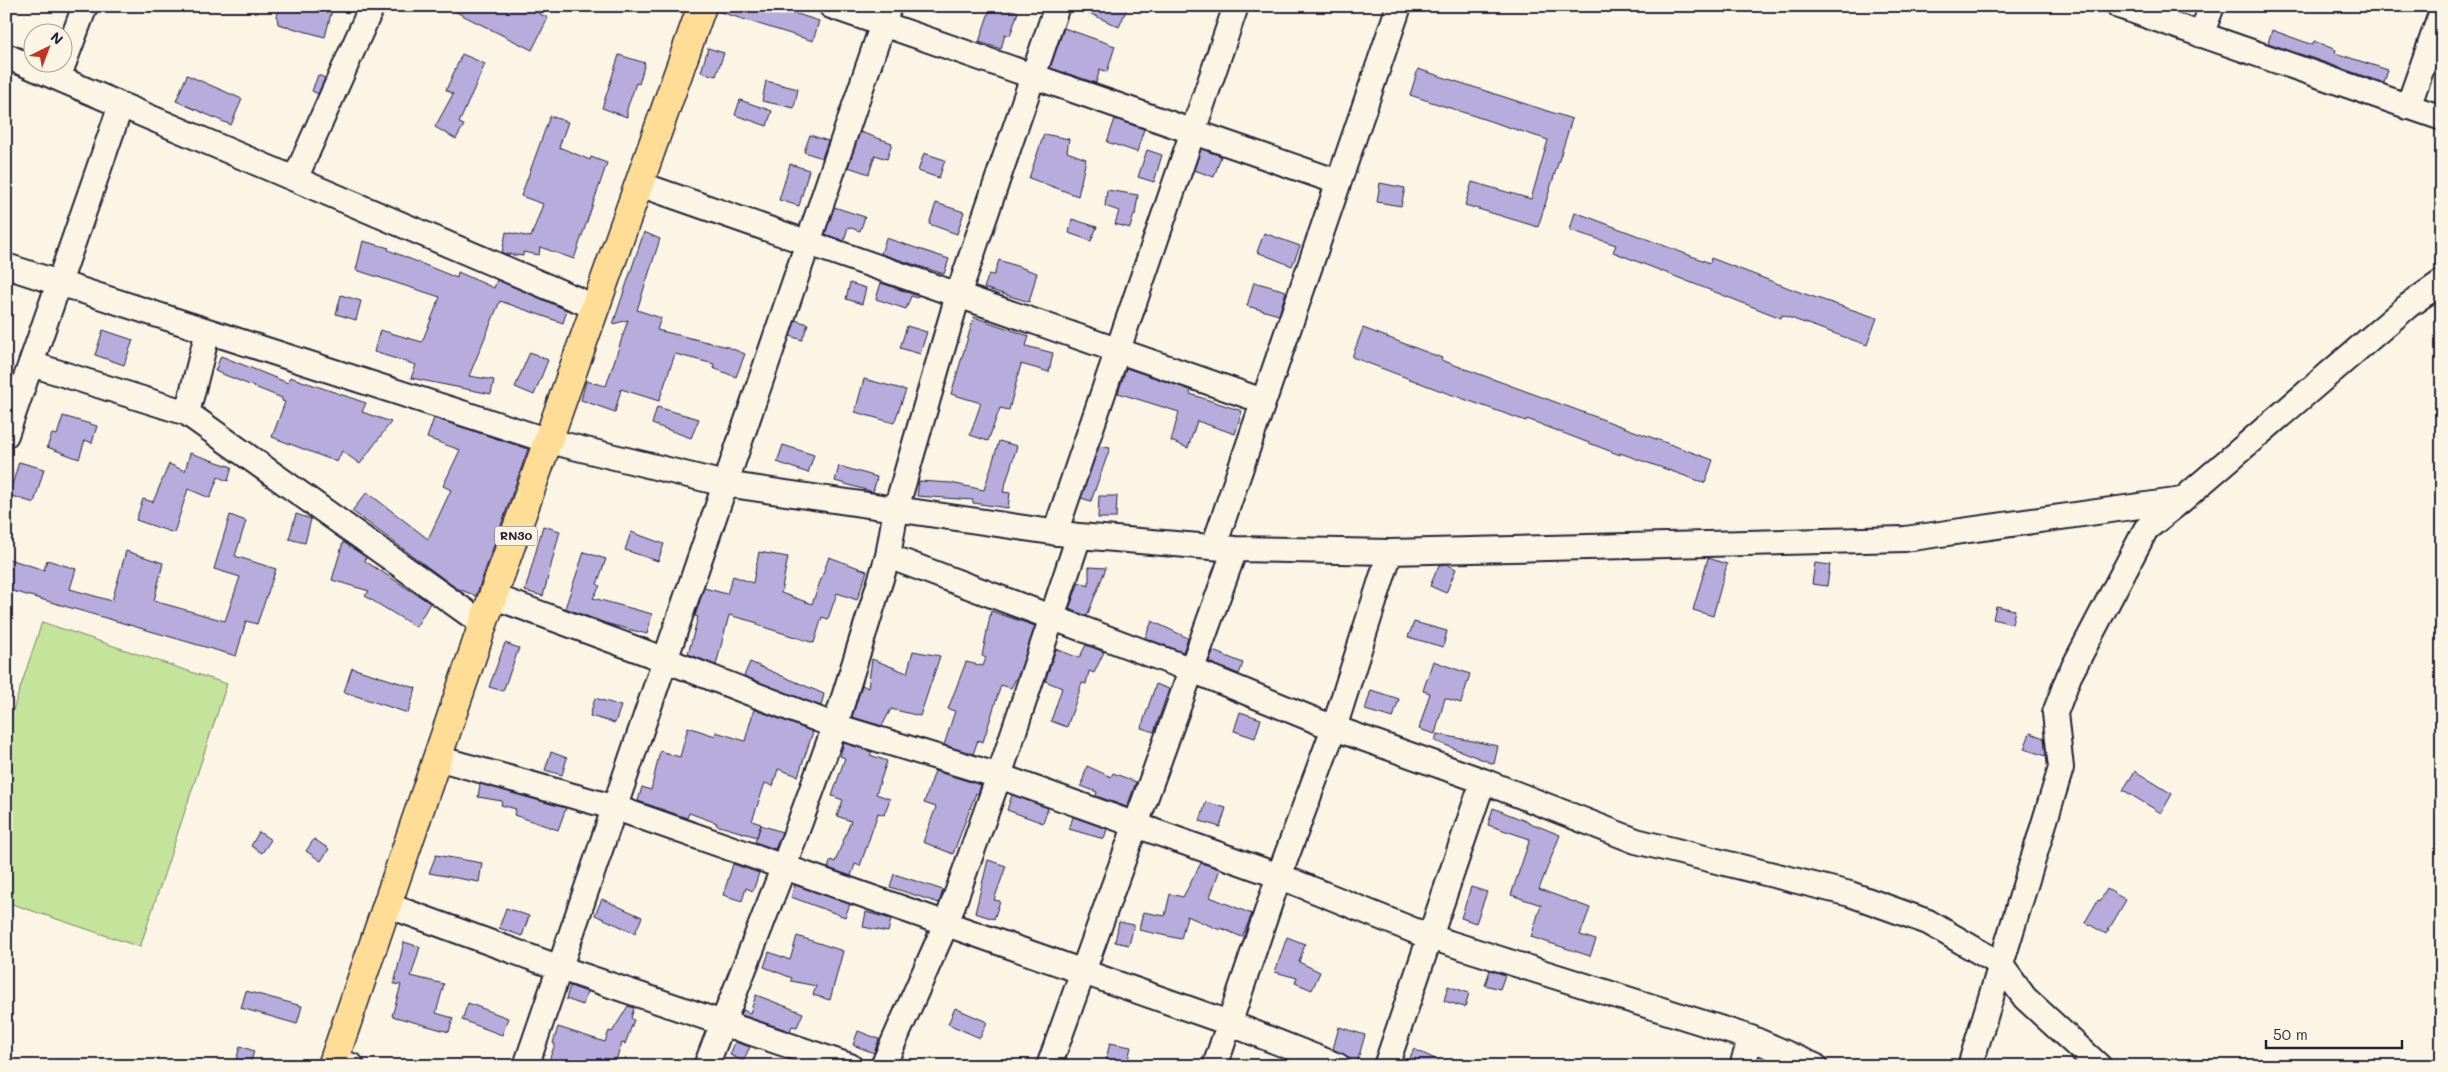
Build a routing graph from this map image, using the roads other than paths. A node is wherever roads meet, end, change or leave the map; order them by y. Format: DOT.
graph roads {
  1 [pos="85,6"];
  2 [pos="372,6"];
  3 [pos="702,6"];
  4 [pos="832,6"];
  5 [pos="1057,6"];
  6 [pos="1236,6"];
  7 [pos="1399,6"];
  8 [pos="2118,6"];
  9 [pos="2212,6"];
  10 [pos="2442,12"];
  11 [pos="886,15"];
  12 [pos="2201,35"];
  13 [pos="6,56"];
  14 [pos="1033,76"];
  15 [pos="58,78"];
  16 [pos="121,105"];
  17 [pos="2408,107"];
  18 [pos="2442,118"];
  19 [pos="1192,131"];
  20 [pos="294,179"];
  21 [pos="1338,182"];
  22 [pos="639,184"];
  23 [pos="808,243"];
  24 [pos="6,266"];
  25 [pos="58,282"];
  26 [pos="2442,282"];
  27 [pos="958,295"];
  28 [pos="595,308"];
  29 [pos="208,331"];
  30 [pos="1118,350"];
  31 [pos="31,364"];
  32 [pos="1263,401"];
  33 [pos="188,413"];
  34 [pos="6,435"];
  35 [pos="549,441"];
  36 [pos="725,484"];
  37 [pos="2182,500"];
  38 [pos="896,509"];
  39 [pos="1055,533"];
  40 [pos="1078,536"];
  41 [pos="1224,547"];
  42 [pos="1390,552"];
  43 [pos="888,556"];
  44 [pos="495,597"];
  45 [pos="1053,618"];
  46 [pos="483,624"];
  47 [pos="663,659"];
  48 [pos="1192,670"];
  49 [pos="834,726"];
  50 [pos="1334,728"];
  51 [pos="437,758"];
  52 [pos="999,776"];
  53 [pos="1483,780"];
  54 [pos="616,808"];
  55 [pos="1135,823"];
  56 [pos="784,866"];
  57 [pos="1279,876"];
  58 [pos="387,905"];
  59 [pos="946,924"];
  60 [pos="1430,936"];
  61 [pos="2000,964"];
  62 [pos="560,968"];
  63 [pos="1083,972"];
  64 [pos="722,1023"];
  65 [pos="1229,1023"];
  66 [pos="1751,1038"];
  67 [pos="339,1064"];
  68 [pos="526,1066"];
  69 [pos="706,1066"];
  70 [pos="850,1066"];
  71 [pos="883,1066"];
  72 [pos="1049,1066"];
  73 [pos="1215,1066"];
  74 [pos="1338,1066"];
  75 [pos="1386,1066"];
  76 [pos="1742,1066"];
  77 [pos="1815,1066"];
  78 [pos="1970,1066"];
  79 [pos="2099,1066"];
  1 -- 15 [label="street"];
  2 -- 20 [label="street"];
  3 -- 22 [label="main road, RN30"];
  4 -- 11 [label="street"];
  5 -- 14 [label="street"];
  6 -- 19 [label="street"];
  7 -- 21 [label="street"];
  8 -- 12 [label="street"];
  9 -- 12 [label="street"];
  10 -- 17 [label="street"];
  11 -- 14 [label="street"];
  11 -- 23 [label="street"];
  12 -- 17 [label="street"];
  13 -- 15 [label="street"];
  14 -- 19 [label="street"];
  14 -- 27 [label="street"];
  15 -- 16 [label="street"];
  16 -- 20 [label="street"];
  16 -- 25 [label="street"];
  17 -- 18 [label="street"];
  19 -- 21 [label="street"];
  19 -- 30 [label="street"];
  20 -- 28 [label="street"];
  21 -- 32 [label="street"];
  22 -- 23 [label="street"];
  22 -- 28 [label="main road, RN30"];
  23 -- 27 [label="street"];
  23 -- 36 [label="street"];
  24 -- 25 [label="street"];
  25 -- 29 [label="street"];
  25 -- 31 [label="street"];
  26 -- 37 [label="street"];
  27 -- 30 [label="street"];
  27 -- 38 [label="street"];
  28 -- 35 [label="main road, RN30"];
  29 -- 33 [label="street"];
  29 -- 35 [label="street"];
  30 -- 32 [label="street"];
  30 -- 39 [label="street"];
  31 -- 33 [label="street"];
  31 -- 34 [label="street"];
  32 -- 41 [label="street"];
  33 -- 46 [label="street"];
  35 -- 36 [label="street"];
  35 -- 44 [label="main road, RN30"];
  36 -- 38 [label="street"];
  36 -- 47 [label="street"];
  37 -- 42 [label="street"];
  37 -- 61 [label="street"];
  38 -- 39 [label="street"];
  38 -- 43 [label="street"];
  39 -- 40 [label="street"];
  40 -- 41 [label="street"];
  40 -- 45 [label="street"];
  41 -- 42 [label="street"];
  41 -- 48 [label="street"];
  42 -- 50 [label="street"];
  43 -- 45 [label="street"];
  43 -- 49 [label="street"];
  44 -- 46 [label="main road, RN30"];
  44 -- 47 [label="street"];
  45 -- 48 [label="street"];
  45 -- 52 [label="street"];
  46 -- 51 [label="main road, RN30"];
  47 -- 49 [label="street"];
  47 -- 54 [label="street"];
  48 -- 50 [label="street"];
  48 -- 55 [label="street"];
  49 -- 52 [label="street"];
  49 -- 56 [label="street"];
  50 -- 53 [label="street"];
  50 -- 57 [label="street"];
  51 -- 54 [label="street"];
  51 -- 58 [label="main road, RN30"];
  52 -- 55 [label="street"];
  52 -- 59 [label="street"];
  53 -- 60 [label="street"];
  53 -- 61 [label="street"];
  54 -- 56 [label="street"];
  54 -- 62 [label="street"];
  55 -- 57 [label="street"];
  55 -- 63 [label="street"];
  56 -- 59 [label="street"];
  56 -- 64 [label="street"];
  57 -- 60 [label="street"];
  57 -- 65 [label="street"];
  58 -- 62 [label="street"];
  58 -- 67 [label="main road, RN30"];
  59 -- 63 [label="street"];
  59 -- 71 [label="street"];
  60 -- 66 [label="street"];
  60 -- 75 [label="street"];
  61 -- 78 [label="street"];
  61 -- 79 [label="street"];
  62 -- 64 [label="street"];
  62 -- 68 [label="street"];
  63 -- 65 [label="street"];
  63 -- 72 [label="street"];
  64 -- 69 [label="street"];
  64 -- 70 [label="street"];
  65 -- 73 [label="street"];
  65 -- 74 [label="street"];
  66 -- 76 [label="street"];
  66 -- 77 [label="street"];
}
